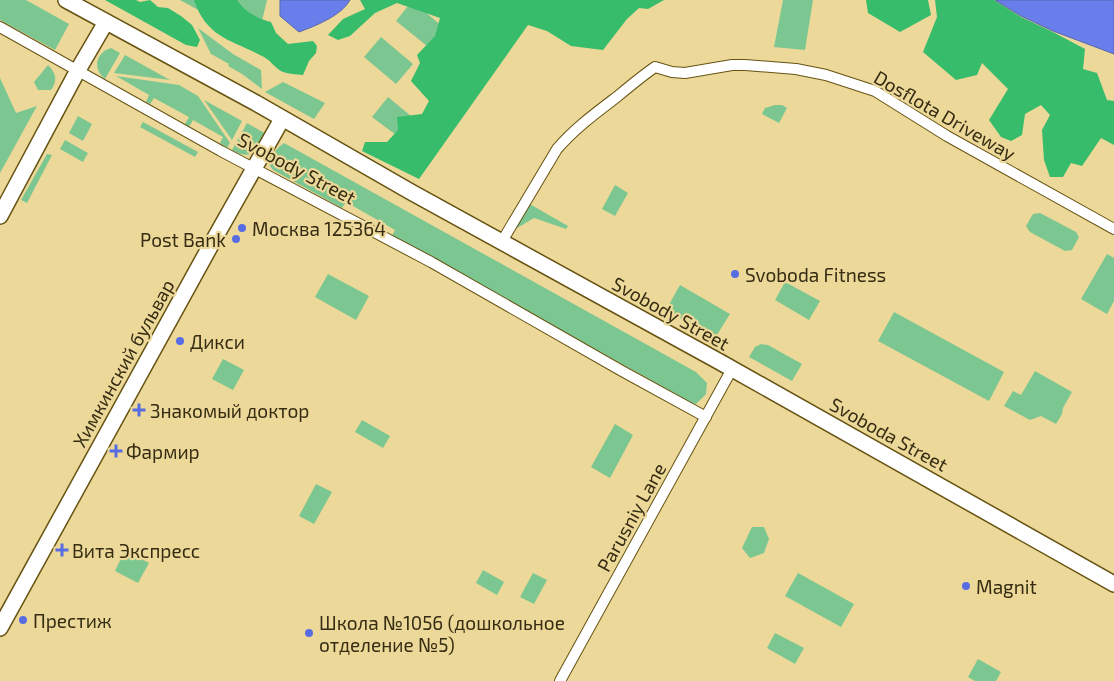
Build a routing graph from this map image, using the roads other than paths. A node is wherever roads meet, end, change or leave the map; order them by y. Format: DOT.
graph roads {
  1 [pos="66,0"];
  2 [pos="106,22"];
  3 [pos="0,27"];
  4 [pos="78,70"];
  5 [pos="282,119"];
  6 [pos="255,169"];
  7 [pos="0,216"];
  8 [pos="1114,229"];
  9 [pos="502,243"];
  10 [pos="732,369"];
  11 [pos="706,417"];
  12 [pos="1114,584"];
  13 [pos="0,628"];
  14 [pos="560,681"];
  1 -- 2 [label="main road, Svobody Street"];
  2 -- 4 [label="main road"];
  2 -- 5 [label="main road, Svobody Street"];
  3 -- 4 [label="street, Svobody Street"];
  4 -- 6 [label="street, Svobody Street"];
  4 -- 7 [label="main road"];
  5 -- 6 [label="main road, Химкинский бульвар"];
  5 -- 9 [label="main road, Svobody Street"];
  6 -- 11 [label="street, Svobody Street"];
  6 -- 13 [label="main road, Химкинский бульвар"];
  8 -- 9 [label="street, Dosflota Driveway"];
  9 -- 10 [label="main road, Svobody Street"];
  10 -- 11 [label="street, Parusniy Lane"];
  10 -- 12 [label="main road, Svoboda Street"];
  11 -- 14 [label="street, Parusniy Lane"];
}
